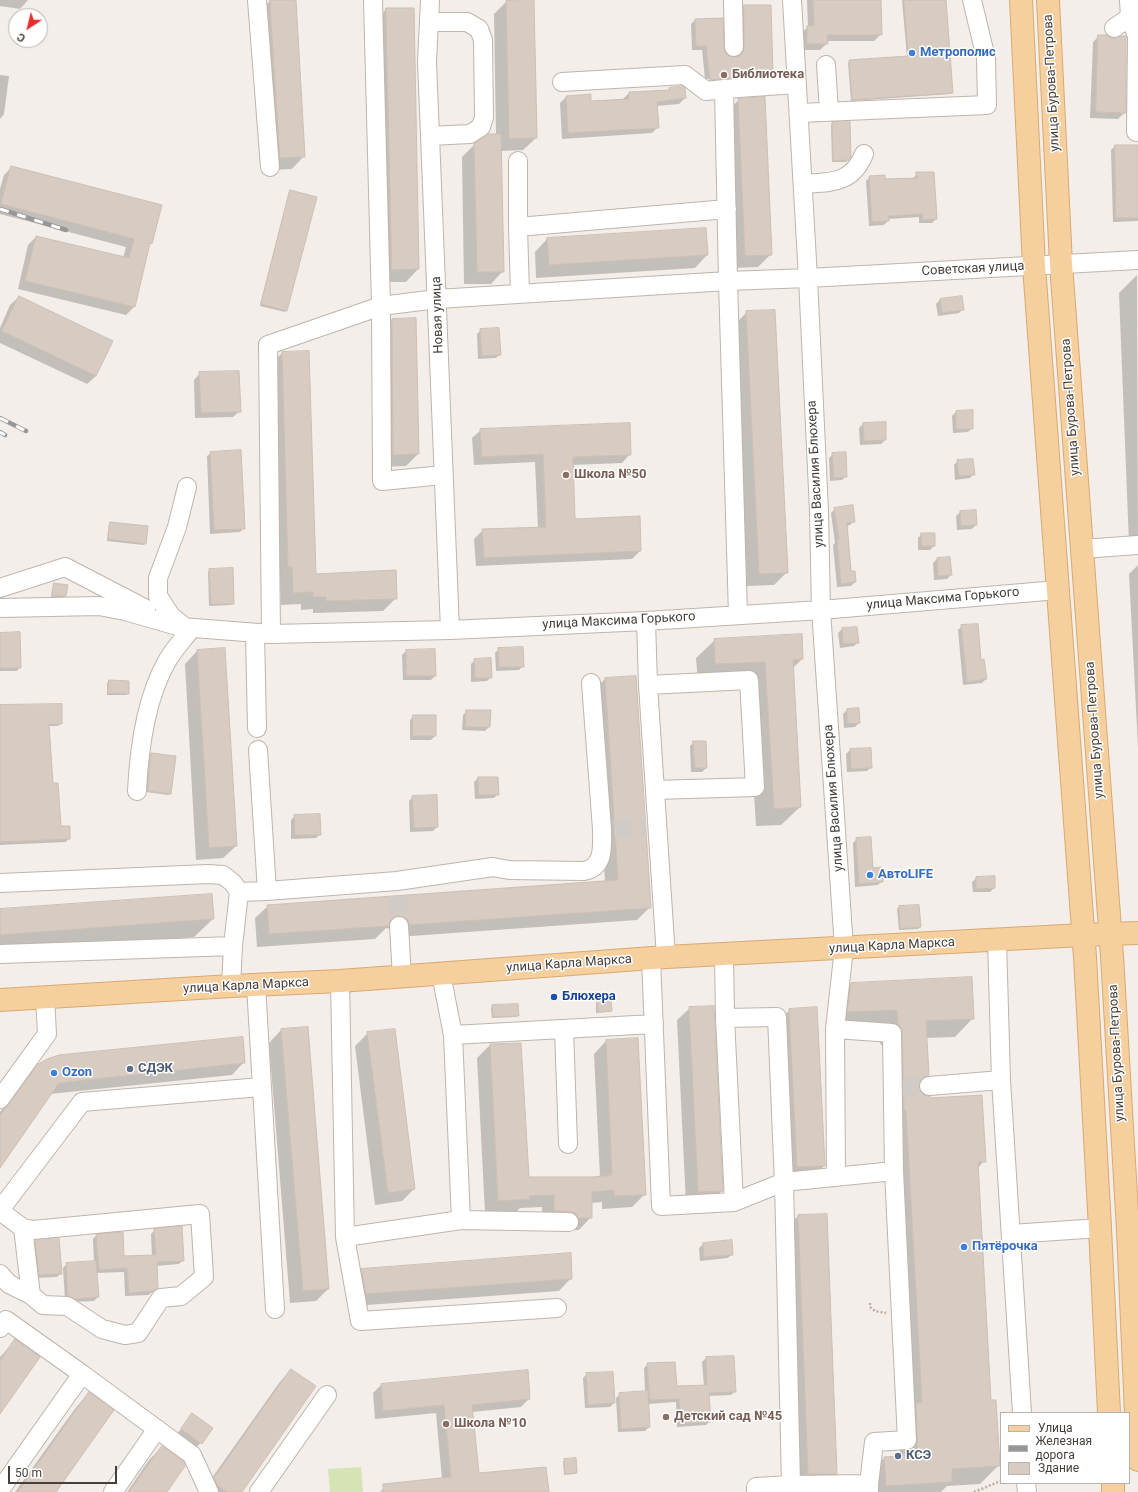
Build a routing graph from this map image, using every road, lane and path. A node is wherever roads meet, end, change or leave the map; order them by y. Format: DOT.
graph roads {
  1 [pos="257,0"];
  2 [pos="373,0"];
  3 [pos="430,0"];
  4 [pos="733,0"];
  5 [pos="792,0"];
  6 [pos="972,0"];
  7 [pos="1021,0"];
  8 [pos="1048,0"];
  9 [pos="1130,9"];
  10 [pos="429,22"];
  11 [pos="1114,28"];
  12 [pos="734,47"];
  13 [pos="826,66"];
  14 [pos="562,82"];
  15 [pos="797,84"];
  16 [pos="724,89"];
  17 [pos="829,111"];
  18 [pos="799,113"];
  19 [pos="1136,132"];
  20 [pos="430,136"];
  21 [pos="864,154"];
  22 [pos="518,161"];
  23 [pos="270,167"];
  24 [pos="803,184"];
  25 [pos="727,209"];
  26 [pos="518,227"];
  27 [pos="1138,260"];
  28 [pos="1061,264"];
  29 [pos="1034,266"];
  30 [pos="808,278"];
  31 [pos="728,281"];
  32 [pos="520,294"];
  33 [pos="437,299"];
  34 [pos="381,306"];
  35 [pos="443,475"];
  36 [pos="187,487"];
  37 [pos="1138,545"];
  38 [pos="1082,549"];
  39 [pos="0,588"];
  40 [pos="1058,590"];
  41 [pos="0,608"];
  42 [pos="821,610"];
  43 [pos="738,615"];
  44 [pos="646,621"];
  45 [pos="186,628"];
  46 [pos="450,630"];
  47 [pos="263,634"];
  48 [pos="591,683"];
  49 [pos="648,685"];
  50 [pos="257,728"];
  51 [pos="258,750"];
  52 [pos="655,790"];
  53 [pos="137,791"];
  54 [pos="0,883"];
  55 [pos="267,891"];
  56 [pos="239,892"];
  57 [pos="399,926"];
  58 [pos="1138,933"];
  59 [pos="1083,935"];
  60 [pos="1110,935"];
  61 [pos="997,940"];
  62 [pos="234,946"];
  63 [pos="844,948"];
  64 [pos="0,954"];
  65 [pos="724,954"];
  66 [pos="658,958"];
  67 [pos="441,974"];
  68 [pos="402,977"];
  69 [pos="340,982"];
  70 [pos="256,985"];
  71 [pos="231,986"];
  72 [pos="45,997"];
  73 [pos="0,1000"];
  74 [pos="725,1018"];
  75 [pos="654,1024"];
  76 [pos="564,1029"];
  77 [pos="835,1029"];
  78 [pos="453,1035"];
  79 [pos="1001,1080"];
  80 [pos="929,1086"];
  81 [pos="261,1087"];
  82 [pos="0,1099"];
  83 [pos="568,1144"];
  84 [pos="894,1171"];
  85 [pos="836,1177"];
  86 [pos="784,1182"];
  87 [pos="734,1202"];
  88 [pos="0,1211"];
  89 [pos="461,1220"];
  90 [pos="569,1222"];
  91 [pos="23,1228"];
  92 [pos="1100,1228"];
  93 [pos="1133,1230"];
  94 [pos="1010,1234"];
  95 [pos="345,1237"];
  96 [pos="0,1274"];
  97 [pos="31,1295"];
  98 [pos="870,1303"];
  99 [pos="557,1308"];
  100 [pos="275,1309"];
  101 [pos="900,1313"];
  102 [pos="2,1321"];
  103 [pos="82,1374"];
  104 [pos="327,1395"];
  105 [pos="1022,1412"];
  106 [pos="1109,1412"];
  107 [pos="157,1429"];
  108 [pos="1138,1460"];
  109 [pos="1000,1481"];
  110 [pos="791,1485"];
  111 [pos="869,1488"];
  112 [pos="0,1490"];
  113 [pos="113,1492"];
  114 [pos="209,1492"];
  115 [pos="259,1492"];
  116 [pos="756,1492"];
  117 [pos="974,1492"];
  1 -- 23 [label="street"];
  2 -- 34 [label="street"];
  3 -- 10 [label="street, Новая улица"];
  4 -- 12 [label="street"];
  5 -- 15 [label="street, улица Василия Блюхера"];
  6 -- 17 [label="street"];
  7 -- 29 [label="main road, улица Бурова-Петрова"];
  8 -- 28 [label="main road, улица Бурова-Петрова"];
  9 -- 11 [label="street"];
  9 -- 19 [label="street"];
  10 -- 20 [label="street, Новая улица"];
  10 -- 20 [label="street"];
  13 -- 17 [label="street"];
  14 -- 16 [label="street"];
  15 -- 16 [label="street"];
  15 -- 18 [label="street, улица Василия Блюхера"];
  16 -- 25 [label="street"];
  17 -- 18 [label="street"];
  18 -- 24 [label="street, улица Василия Блюхера"];
  20 -- 33 [label="street, Новая улица"];
  21 -- 24 [label="street"];
  22 -- 26 [label="street"];
  24 -- 30 [label="street, улица Василия Блюхера"];
  25 -- 26 [label="street"];
  25 -- 31 [label="street"];
  26 -- 32 [label="street"];
  27 -- 28 [label="street, Советская улица"];
  28 -- 29 [label="street, Советская улица"];
  28 -- 38 [label="main road, улица Бурова-Петрова"];
  29 -- 30 [label="street, Советская улица"];
  29 -- 40 [label="main road, улица Бурова-Петрова"];
  30 -- 31 [label="street, Советская улица"];
  30 -- 42 [label="street, улица Василия Блюхера"];
  31 -- 32 [label="street, Советская улица"];
  31 -- 43 [label="street"];
  32 -- 33 [label="street, Советская улица"];
  33 -- 34 [label="street, Советская улица"];
  33 -- 35 [label="street, Новая улица"];
  34 -- 35 [label="street"];
  34 -- 47 [label="street, Советская улица"];
  35 -- 46 [label="street, Новая улица"];
  36 -- 45 [label="street"];
  37 -- 38 [label="street"];
  38 -- 60 [label="main road, улица Бурова-Петрова"];
  39 -- 45 [label="street"];
  40 -- 42 [label="street, улица Максима Горького"];
  40 -- 59 [label="main road, улица Бурова-Петрова"];
  41 -- 45 [label="street"];
  42 -- 43 [label="street, улица Максима Горького"];
  42 -- 63 [label="street, улица Василия Блюхера"];
  43 -- 44 [label="street, улица Максима Горького"];
  44 -- 46 [label="street, улица Максима Горького"];
  44 -- 49 [label="street"];
  45 -- 47 [label="street, улица Максима Горького"];
  45 -- 53 [label="street"];
  46 -- 47 [label="street, улица Максима Горького"];
  47 -- 50 [label="street"];
  48 -- 55 [label="street"];
  49 -- 52 [label="street"];
  49 -- 52 [label="street"];
  51 -- 55 [label="street"];
  52 -- 66 [label="street"];
  54 -- 56 [label="street"];
  55 -- 56 [label="street"];
  56 -- 62 [label="street"];
  57 -- 68 [label="street"];
  58 -- 60 [label="main road, улица Карла Маркса"];
  59 -- 60 [label="main road, улица Карла Маркса"];
  59 -- 61 [label="main road, улица Карла Маркса"];
  59 -- 92 [label="main road, улица Бурова-Петрова"];
  60 -- 93 [label="main road, улица Бурова-Петрова"];
  61 -- 63 [label="main road, улица Карла Маркса"];
  61 -- 79 [label="street"];
  62 -- 64 [label="street"];
  62 -- 71 [label="street"];
  63 -- 65 [label="main road, улица Карла Маркса"];
  63 -- 77 [label="street, улица Василия Блюхера"];
  65 -- 66 [label="main road, улица Карла Маркса"];
  65 -- 74 [label="street"];
  66 -- 67 [label="main road, улица Карла Маркса"];
  66 -- 75 [label="street"];
  67 -- 68 [label="main road, улица Карла Маркса"];
  67 -- 78 [label="street"];
  68 -- 69 [label="main road, улица Карла Маркса"];
  69 -- 70 [label="main road, улица Карла Маркса"];
  69 -- 95 [label="street"];
  70 -- 71 [label="main road, улица Карла Маркса"];
  70 -- 81 [label="street"];
  71 -- 72 [label="main road, улица Карла Маркса"];
  72 -- 73 [label="main road, улица Карла Маркса"];
  72 -- 82 [label="street"];
  74 -- 86 [label="street"];
  74 -- 87 [label="street"];
  75 -- 76 [label="street"];
  75 -- 87 [label="street"];
  76 -- 78 [label="street"];
  76 -- 83 [label="street"];
  77 -- 84 [label="street"];
  77 -- 85 [label="street, улица Василия Блюхера"];
  78 -- 89 [label="street"];
  79 -- 80 [label="street"];
  79 -- 94 [label="street"];
  81 -- 88 [label="street"];
  81 -- 100 [label="street"];
  84 -- 85 [label="street"];
  84 -- 101 [label="street"];
  85 -- 86 [label="street"];
  86 -- 87 [label="street"];
  86 -- 110 [label="street"];
  88 -- 91 [label="street"];
  89 -- 90 [label="street"];
  89 -- 95 [label="street"];
  91 -- 97 [label="street"];
  91 -- 97 [label="street"];
  92 -- 94 [label="street"];
  92 -- 106 [label="main road, улица Бурова-Петрова"];
  93 -- 108 [label="main road, улица Бурова-Петрова"];
  94 -- 105 [label="street"];
  95 -- 99 [label="street"];
  96 -- 97 [label="street"];
  98 -- 101 [label="path"];
  101 -- 111 [label="street"];
  102 -- 103 [label="street"];
  103 -- 107 [label="street"];
  103 -- 112 [label="street"];
  104 -- 115 [label="street"];
  107 -- 113 [label="street"];
  107 -- 114 [label="street"];
  109 -- 117 [label="path"];
  110 -- 111 [label="street"];
  110 -- 116 [label="street"];
}
